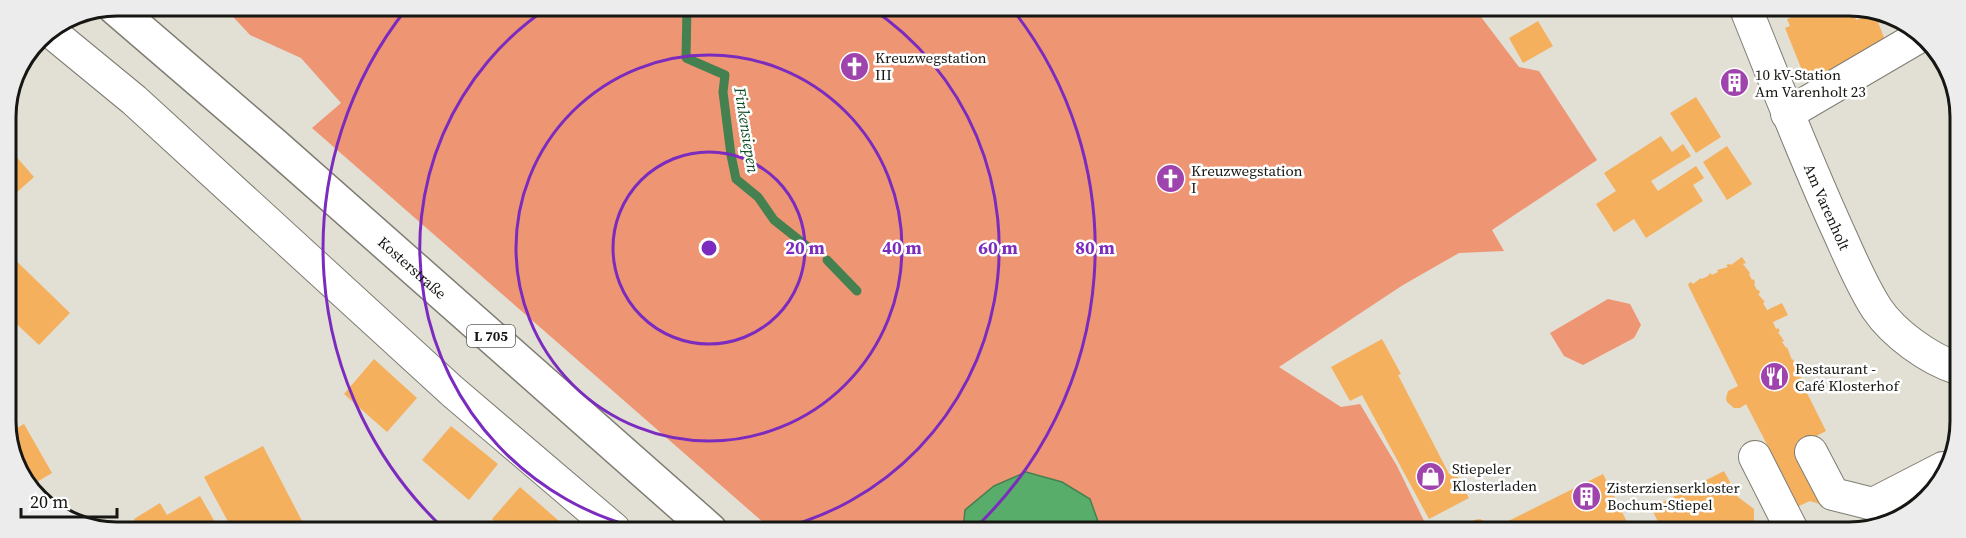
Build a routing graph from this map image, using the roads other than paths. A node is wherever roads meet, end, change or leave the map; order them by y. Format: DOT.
graph roads {
  1 [pos="124,16"];
  2 [pos="1749,16"];
  3 [pos="57,37"];
  4 [pos="1913,40"];
  5 [pos="1787,114"];
  6 [pos="1950,365"];
  7 [pos="1811,452"];
  8 [pos="1755,457"];
  9 [pos="1935,472"];
  10 [pos="1787,521"];
  11 [pos="605,522"];
  12 [pos="701,522"];
  1 -- 12 [label="main road, Kosterstraße / L 705"];
  2 -- 5 [label="street, Am Varenholt"];
  3 -- 11 [label="street"];
  4 -- 5 [label="street"];
  5 -- 6 [label="street, Am Varenholt"];
  7 -- 9 [label="street"];
  8 -- 10 [label="street"];
}
